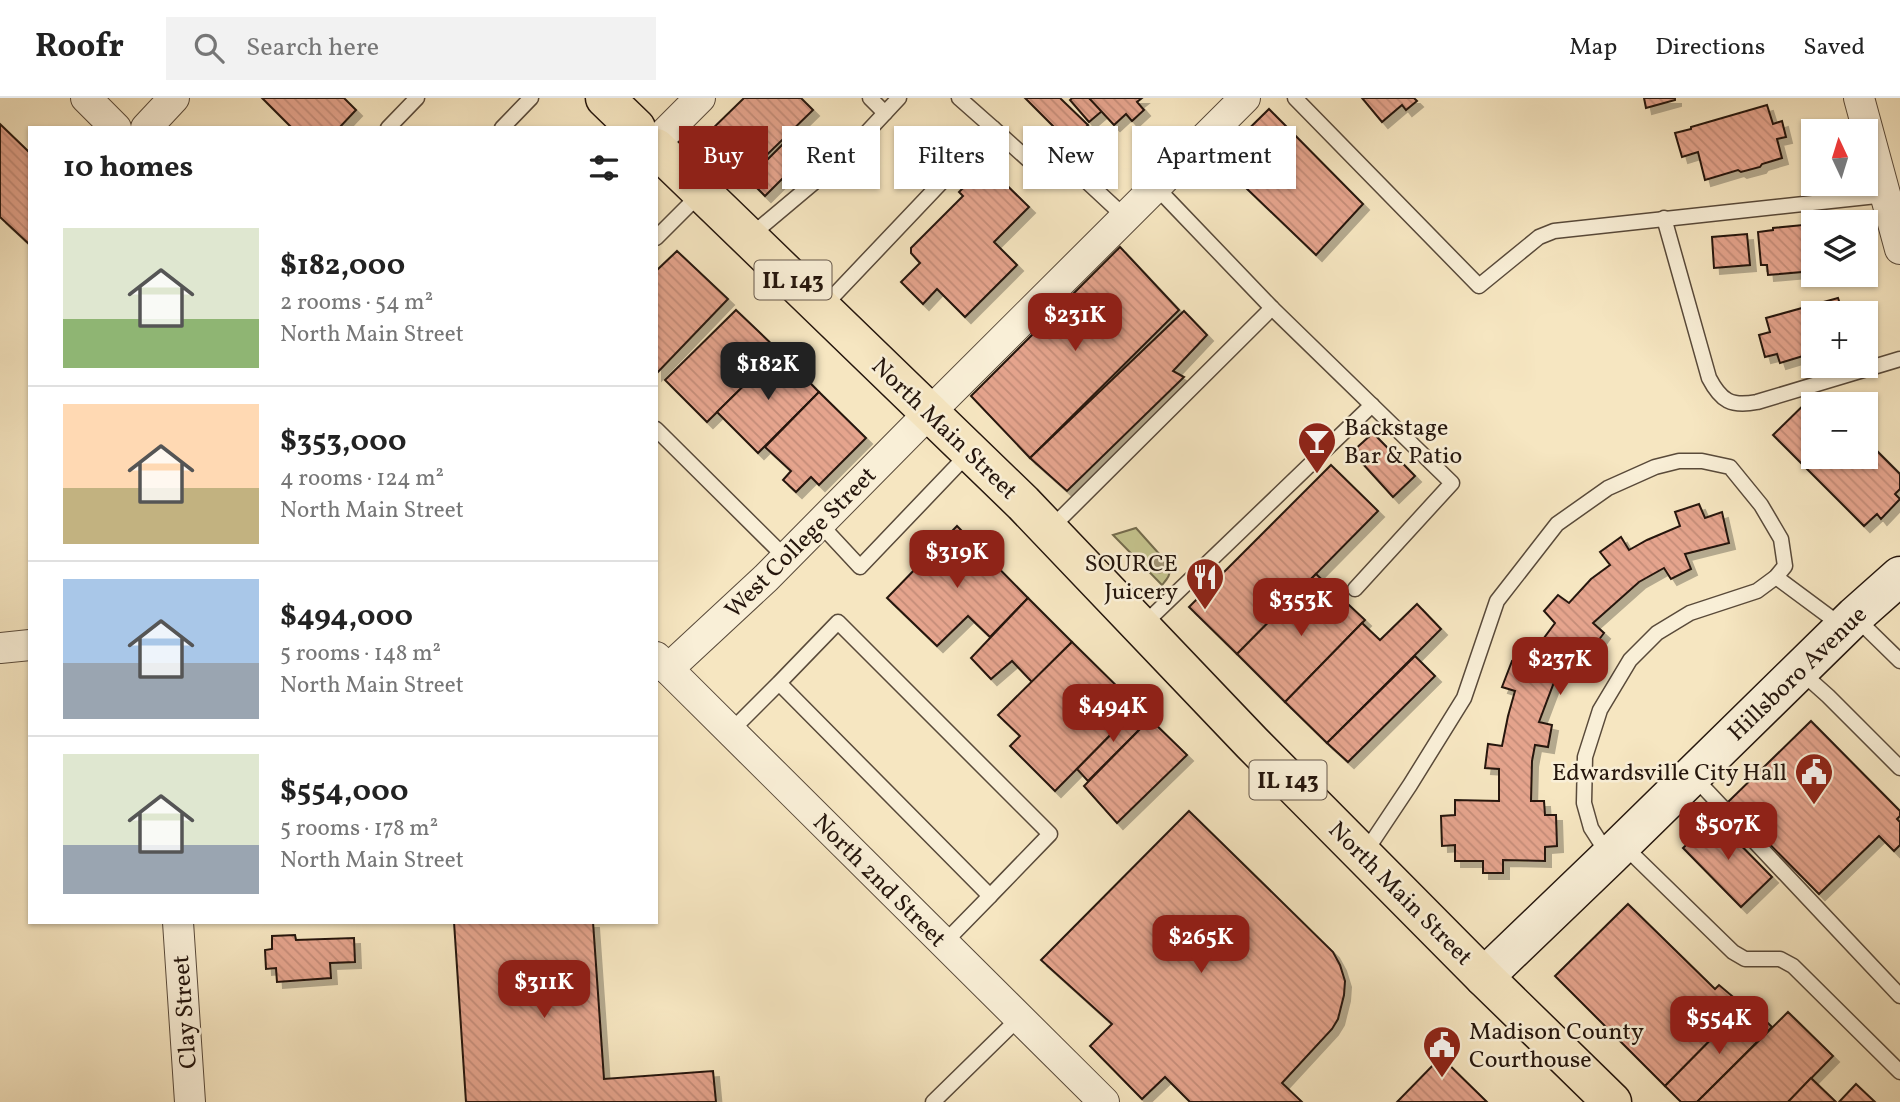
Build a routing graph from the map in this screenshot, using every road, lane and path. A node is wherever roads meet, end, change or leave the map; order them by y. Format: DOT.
graph roads {
  1 [pos="86,98"];
  2 [pos="174,98"];
  3 [pos="417,98"];
  4 [pos="531,98"];
  5 [pos="605,98"];
  6 [pos="700,98"];
  7 [pos="870,98"];
  8 [pos="899,98"];
  9 [pos="959,98"];
  10 [pos="1245,98"];
  11 [pos="1295,98"];
  12 [pos="1859,98"];
  13 [pos="885,113"];
  14 [pos="114,126"];
  15 [pos="148,126"];
  16 [pos="390,126"];
  17 [pos="504,126"];
  18 [pos="633,126"];
  19 [pos="991,126"];
  20 [pos="1217,126"];
  21 [pos="658,140"];
  22 [pos="1009,142"];
  23 [pos="658,150"];
  24 [pos="935,189"];
  25 [pos="1154,189"];
  26 [pos="1158,189"];
  27 [pos="702,192"];
  28 [pos="1886,195"];
  29 [pos="1125,217"];
  30 [pos="1664,218"];
  31 [pos="658,236"];
  32 [pos="748,237"];
  33 [pos="1900,249"];
  34 [pos="822,308"];
  35 [pos="1272,308"];
  36 [pos="1900,359"];
  37 [pos="1372,405"];
  38 [pos="930,412"];
  39 [pos="658,431"];
  40 [pos="970,452"];
  41 [pos="820,524"];
  42 [pos="1049,530"];
  43 [pos="786,558"];
  44 [pos="1776,576"];
  45 [pos="1900,576"];
  46 [pos="1355,589"];
  47 [pos="1849,621"];
  48 [pos="1141,627"];
  49 [pos="28,646"];
  50 [pos="0,648"];
  51 [pos="1900,661"];
  52 [pos="662,663"];
  53 [pos="1799,670"];
  54 [pos="779,683"];
  55 [pos="731,731"];
  56 [pos="1900,768"];
  57 [pos="1692,775"];
  58 [pos="1616,850"];
  59 [pos="1363,855"];
  60 [pos="990,896"];
  61 [pos="178,924"];
  62 [pos="944,943"];
  63 [pos="1484,977"];
  64 [pos="1900,996"];
  65 [pos="1019,1018"];
  66 [pos="1900,1072"];
  67 [pos="190,1102"];
  68 [pos="933,1102"];
  69 [pos="1104,1102"];
  70 [pos="1612,1102"];
  1 -- 14 [label="street"];
  2 -- 15 [label="street"];
  3 -- 16 [label="lane"];
  4 -- 17 [label="lane"];
  5 -- 18 [label="main road"];
  6 -- 21 [label="street"];
  7 -- 13 [label="lane"];
  8 -- 13 [label="lane"];
  9 -- 19 [label="lane"];
  10 -- 20 [label="street, West College Street"];
  11 -- 30 [label="lane"];
  12 -- 28 [label="street"];
  13 -- 32 [label="lane"];
  22 -- 29 [label="lane"];
  23 -- 27 [label="main road, North Main Street / IL 143"];
  24 -- 34 [label="lane"];
  25 -- 29 [label="street, West College Street"];
  26 -- 35 [label="lane"];
  27 -- 31 [label="lane"];
  27 -- 32 [label="main road, North Main Street / IL 143"];
  28 -- 30 [label="lane"];
  28 -- 33 [label="street"];
  29 -- 38 [label="street, West College Street"];
  30 -- 36 [label="lane"];
  32 -- 34 [label="main road, North Main Street / IL 143"];
  34 -- 38 [label="main road, North Main Street / IL 143"];
  35 -- 37 [label="lane"];
  35 -- 42 [label="lane"];
  37 -- 46 [label="lane"];
  37 -- 48 [label="lane"];
  38 -- 40 [label="main road, North Main Street / IL 143"];
  38 -- 41 [label="street, West College Street"];
  39 -- 43 [label="lane"];
  40 -- 41 [label="lane"];
  40 -- 42 [label="main road, North Main Street / IL 143"];
  41 -- 43 [label="street, West College Street"];
  42 -- 48 [label="main road, North Main Street / IL 143"];
  43 -- 52 [label="street, West College Street"];
  44 -- 47 [label="lane"];
  44 -- 58 [label="lane"];
  44 -- 59 [label="lane"];
  45 -- 47 [label="street, Hillsboro Avenue"];
  47 -- 51 [label="lane"];
  47 -- 53 [label="street, Hillsboro Avenue"];
  48 -- 59 [label="main road, North Main Street / IL 143"];
  49 -- 50 [label="street"];
  52 -- 55 [label="street, North 2nd Street"];
  53 -- 56 [label="lane"];
  53 -- 57 [label="street, Hillsboro Avenue"];
  54 -- 55 [label="lane"];
  54 -- 60 [label="lane"];
  54 -- 60 [label="lane"];
  55 -- 62 [label="street, North 2nd Street"];
  57 -- 58 [label="street, Hillsboro Avenue"];
  57 -- 64 [label="lane"];
  58 -- 63 [label="street, Hillsboro Avenue"];
  58 -- 66 [label="lane"];
  59 -- 63 [label="main road, North Main Street / IL 143"];
  60 -- 62 [label="lane"];
  61 -- 67 [label="street, Clay Street"];
  62 -- 65 [label="street, North 2nd Street"];
  63 -- 70 [label="main road, North Main Street / IL 143"];
  65 -- 68 [label="lane"];
  65 -- 69 [label="street, North 2nd Street"];
}
